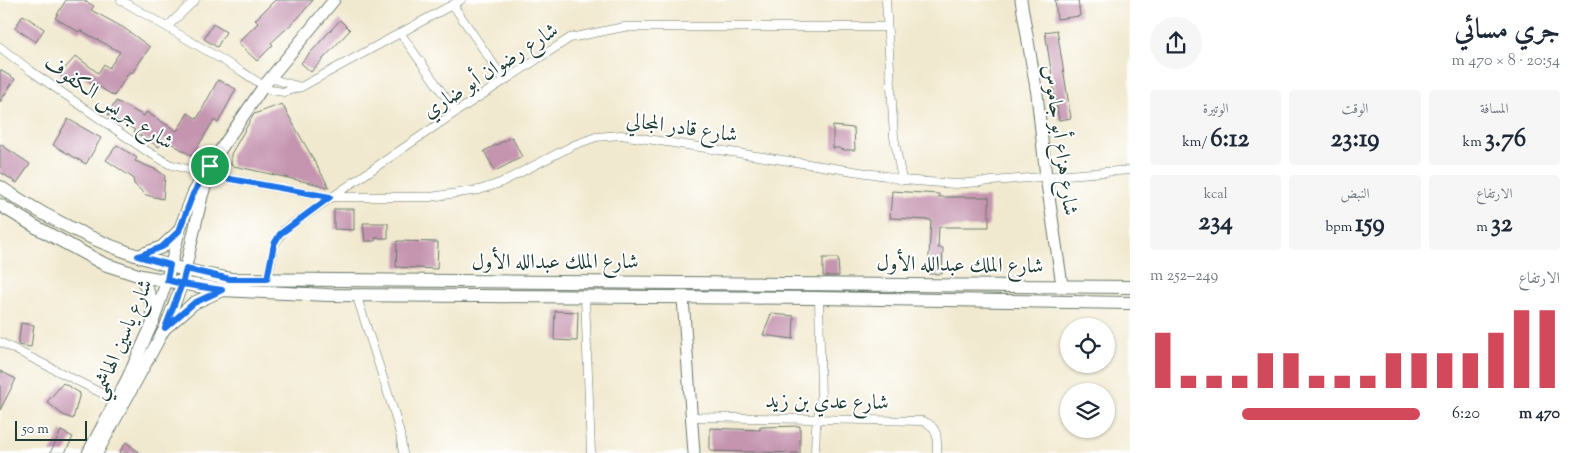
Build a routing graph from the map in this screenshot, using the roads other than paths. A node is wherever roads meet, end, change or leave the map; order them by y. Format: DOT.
graph roads {
  1 [pos="121,0"];
  2 [pos="195,0"];
  3 [pos="334,0"];
  4 [pos="461,0"];
  5 [pos="886,0"];
  6 [pos="1021,0"];
  7 [pos="453,4"];
  8 [pos="168,27"];
  9 [pos="887,27"];
  10 [pos="401,34"];
  11 [pos="0,47"];
  12 [pos="504,81"];
  13 [pos="266,82"];
  14 [pos="301,88"];
  15 [pos="456,112"];
  16 [pos="1130,170"];
  17 [pos="207,172"];
  18 [pos="1046,177"];
  19 [pos="902,180"];
  20 [pos="0,187"];
  21 [pos="330,197"];
  22 [pos="0,205"];
  23 [pos="179,231"];
  24 [pos="138,256"];
  25 [pos="170,265"];
  26 [pos="186,269"];
  27 [pos="141,276"];
  28 [pos="267,279"];
  29 [pos="167,280"];
  30 [pos="182,284"];
  31 [pos="1062,285"];
  32 [pos="1130,287"];
  33 [pos="222,290"];
  34 [pos="356,294"];
  35 [pos="585,297"];
  36 [pos="684,298"];
  37 [pos="819,298"];
  38 [pos="1130,303"];
  39 [pos="153,322"];
  40 [pos="165,328"];
  41 [pos="0,342"];
  42 [pos="120,403"];
  43 [pos="691,417"];
  44 [pos="818,418"];
  45 [pos="88,453"];
  46 [pos="97,453"];
  47 [pos="403,453"];
  48 [pos="591,453"];
  49 [pos="694,453"];
  50 [pos="815,453"];
  51 [pos="937,453"];
  1 -- 8 [label="street"];
  2 -- 8 [label="street"];
  3 -- 13 [label="street"];
  4 -- 7 [label="street"];
  5 -- 9 [label="street"];
  6 -- 18 [label="street, شارع هزاع أبو جاموس"];
  7 -- 10 [label="street"];
  7 -- 12 [label="street"];
  8 -- 13 [label="street"];
  9 -- 12 [label="street, شارع رضوان أبو ضاري"];
  9 -- 19 [label="street"];
  10 -- 14 [label="street"];
  10 -- 15 [label="street"];
  11 -- 17 [label="street, شارع جريس الكفوف"];
  12 -- 15 [label="street, شارع رضوان أبو ضاري"];
  13 -- 14 [label="street"];
  13 -- 14 [label="street"];
  13 -- 17 [label="street"];
  15 -- 21 [label="street, شارع رضوان أبو ضاري"];
  16 -- 18 [label="street, شارع قادر المجالي"];
  17 -- 21 [label="street, شارع قادر المجالي"];
  17 -- 23 [label="street, شارع ياسين الهاشمي"];
  17 -- 26 [label="street, شارع ياسين الهاشمي"];
  18 -- 19 [label="street, شارع قادر المجالي"];
  18 -- 31 [label="street, شارع هزاع أبو جاموس"];
  19 -- 21 [label="street, شارع قادر المجالي"];
  20 -- 24 [label="main road, شارع الملك عبدالله الأول"];
  21 -- 28 [label="street, شارع رضوان أبو ضاري"];
  22 -- 27 [label="main road, شارع الملك عبدالله الأول"];
  23 -- 24 [label="main road"];
  23 -- 25 [label="street, شارع ياسين الهاشمي"];
  24 -- 25 [label="main road, شارع الملك عبدالله الأول"];
  25 -- 26 [label="main road, شارع الملك عبدالله الأول"];
  25 -- 29 [label="street, شارع ياسين الهاشمي"];
  26 -- 28 [label="main road, شارع الملك عبدالله الأول"];
  26 -- 30 [label="street, شارع ياسين الهاشمي"];
  27 -- 29 [label="main road, شارع الملك عبدالله الأول"];
  27 -- 39 [label="main road"];
  28 -- 31 [label="main road, شارع الملك عبدالله الأول"];
  29 -- 30 [label="main road, شارع الملك عبدالله الأول"];
  29 -- 39 [label="street, شارع ياسين الهاشمي"];
  30 -- 33 [label="main road, شارع الملك عبدالله الأول"];
  30 -- 40 [label="street, شارع ياسين الهاشمي"];
  31 -- 32 [label="main road, شارع الملك عبدالله الأول"];
  33 -- 34 [label="main road, شارع الملك عبدالله الأول"];
  33 -- 40 [label="main road"];
  34 -- 35 [label="main road, شارع الملك عبدالله الأول"];
  34 -- 47 [label="street"];
  35 -- 36 [label="main road, شارع الملك عبدالله الأول"];
  35 -- 48 [label="street"];
  36 -- 37 [label="main road, شارع الملك عبدالله الأول"];
  36 -- 43 [label="street"];
  37 -- 38 [label="main road, شارع الملك عبدالله الأول"];
  37 -- 44 [label="street"];
  39 -- 42 [label="street, شارع ياسين الهاشمي"];
  40 -- 42 [label="street, شارع ياسين الهاشمي"];
  41 -- 42 [label="street"];
  42 -- 45 [label="street, شارع ياسين الهاشمي"];
  42 -- 46 [label="street, شارع ياسين الهاشمي"];
  43 -- 44 [label="street, شارع عدي بن زيد"];
  43 -- 49 [label="street"];
  44 -- 50 [label="street"];
  44 -- 51 [label="street, شارع عدي بن زيد"];
}
